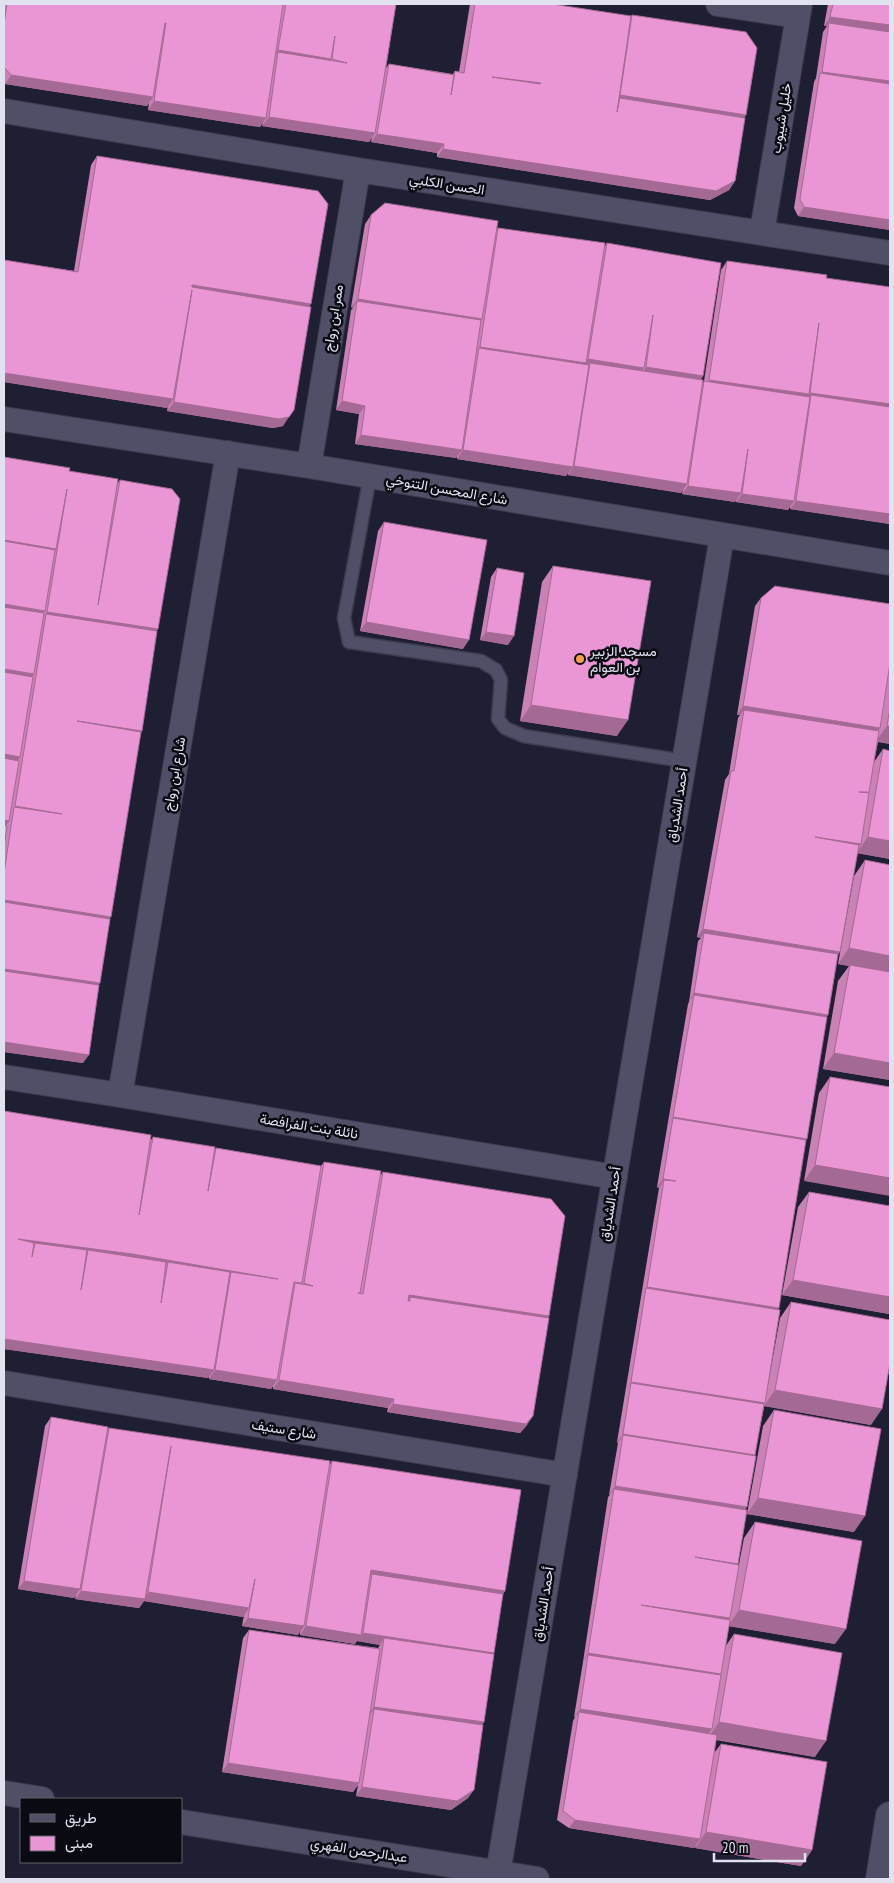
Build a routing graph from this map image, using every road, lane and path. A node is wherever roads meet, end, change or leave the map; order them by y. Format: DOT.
graph roads {
  1 [pos="718,4"];
  2 [pos="799,10"];
  3 [pos="4,110"];
  4 [pos="358,170"];
  5 [pos="762,232"];
  6 [pos="890,253"];
  7 [pos="4,419"];
  8 [pos="228,453"];
  9 [pos="309,466"];
  10 [pos="370,476"];
  11 [pos="722,536"];
  12 [pos="890,563"];
  13 [pos="684,761"];
  14 [pos="4,1078"];
  15 [pos="120,1095"];
  16 [pos="615,1177"];
  17 [pos="4,1383"];
  18 [pos="565,1475"];
  19 [pos="4,1793"];
  20 [pos="36,1798"];
  21 [pos="890,1816"];
  22 [pos="182,1822"];
  23 [pos="498,1873"];
  24 [pos="537,1879"];
  25 [pos="880,1879"];
  1 -- 2 [label="street"];
  2 -- 5 [label="street, خليل شيبوب"];
  3 -- 4 [label="street, الحسن الكلبي"];
  4 -- 5 [label="street, الحسن الكلبي"];
  4 -- 9 [label="street, ممر ابن رواج"];
  5 -- 6 [label="street, الحسن الكلبي"];
  7 -- 8 [label="street, شارع المحسن التنوخي"];
  8 -- 9 [label="street, شارع المحسن التنوخي"];
  8 -- 15 [label="street, شارع ابن رواج"];
  9 -- 10 [label="street, شارع المحسن التنوخي"];
  10 -- 11 [label="street, شارع المحسن التنوخي"];
  10 -- 13 [label="lane"];
  11 -- 12 [label="street, شارع المحسن التنوخي"];
  11 -- 13 [label="street, أحمد الشدياق"];
  13 -- 16 [label="street, أحمد الشدياق"];
  14 -- 15 [label="street, نائلة بنت الفرافصة"];
  15 -- 16 [label="street, نائلة بنت الفرافصة"];
  16 -- 18 [label="street, أحمد الشدياق"];
  17 -- 18 [label="street, شارع ستيف"];
  18 -- 23 [label="street, أحمد الشدياق"];
  19 -- 20 [label="street"];
  21 -- 25 [label="street"];
  22 -- 23 [label="street, عبدالرحمن الفهري"];
  23 -- 24 [label="street, عبدالرحمن الفهري"];
}
